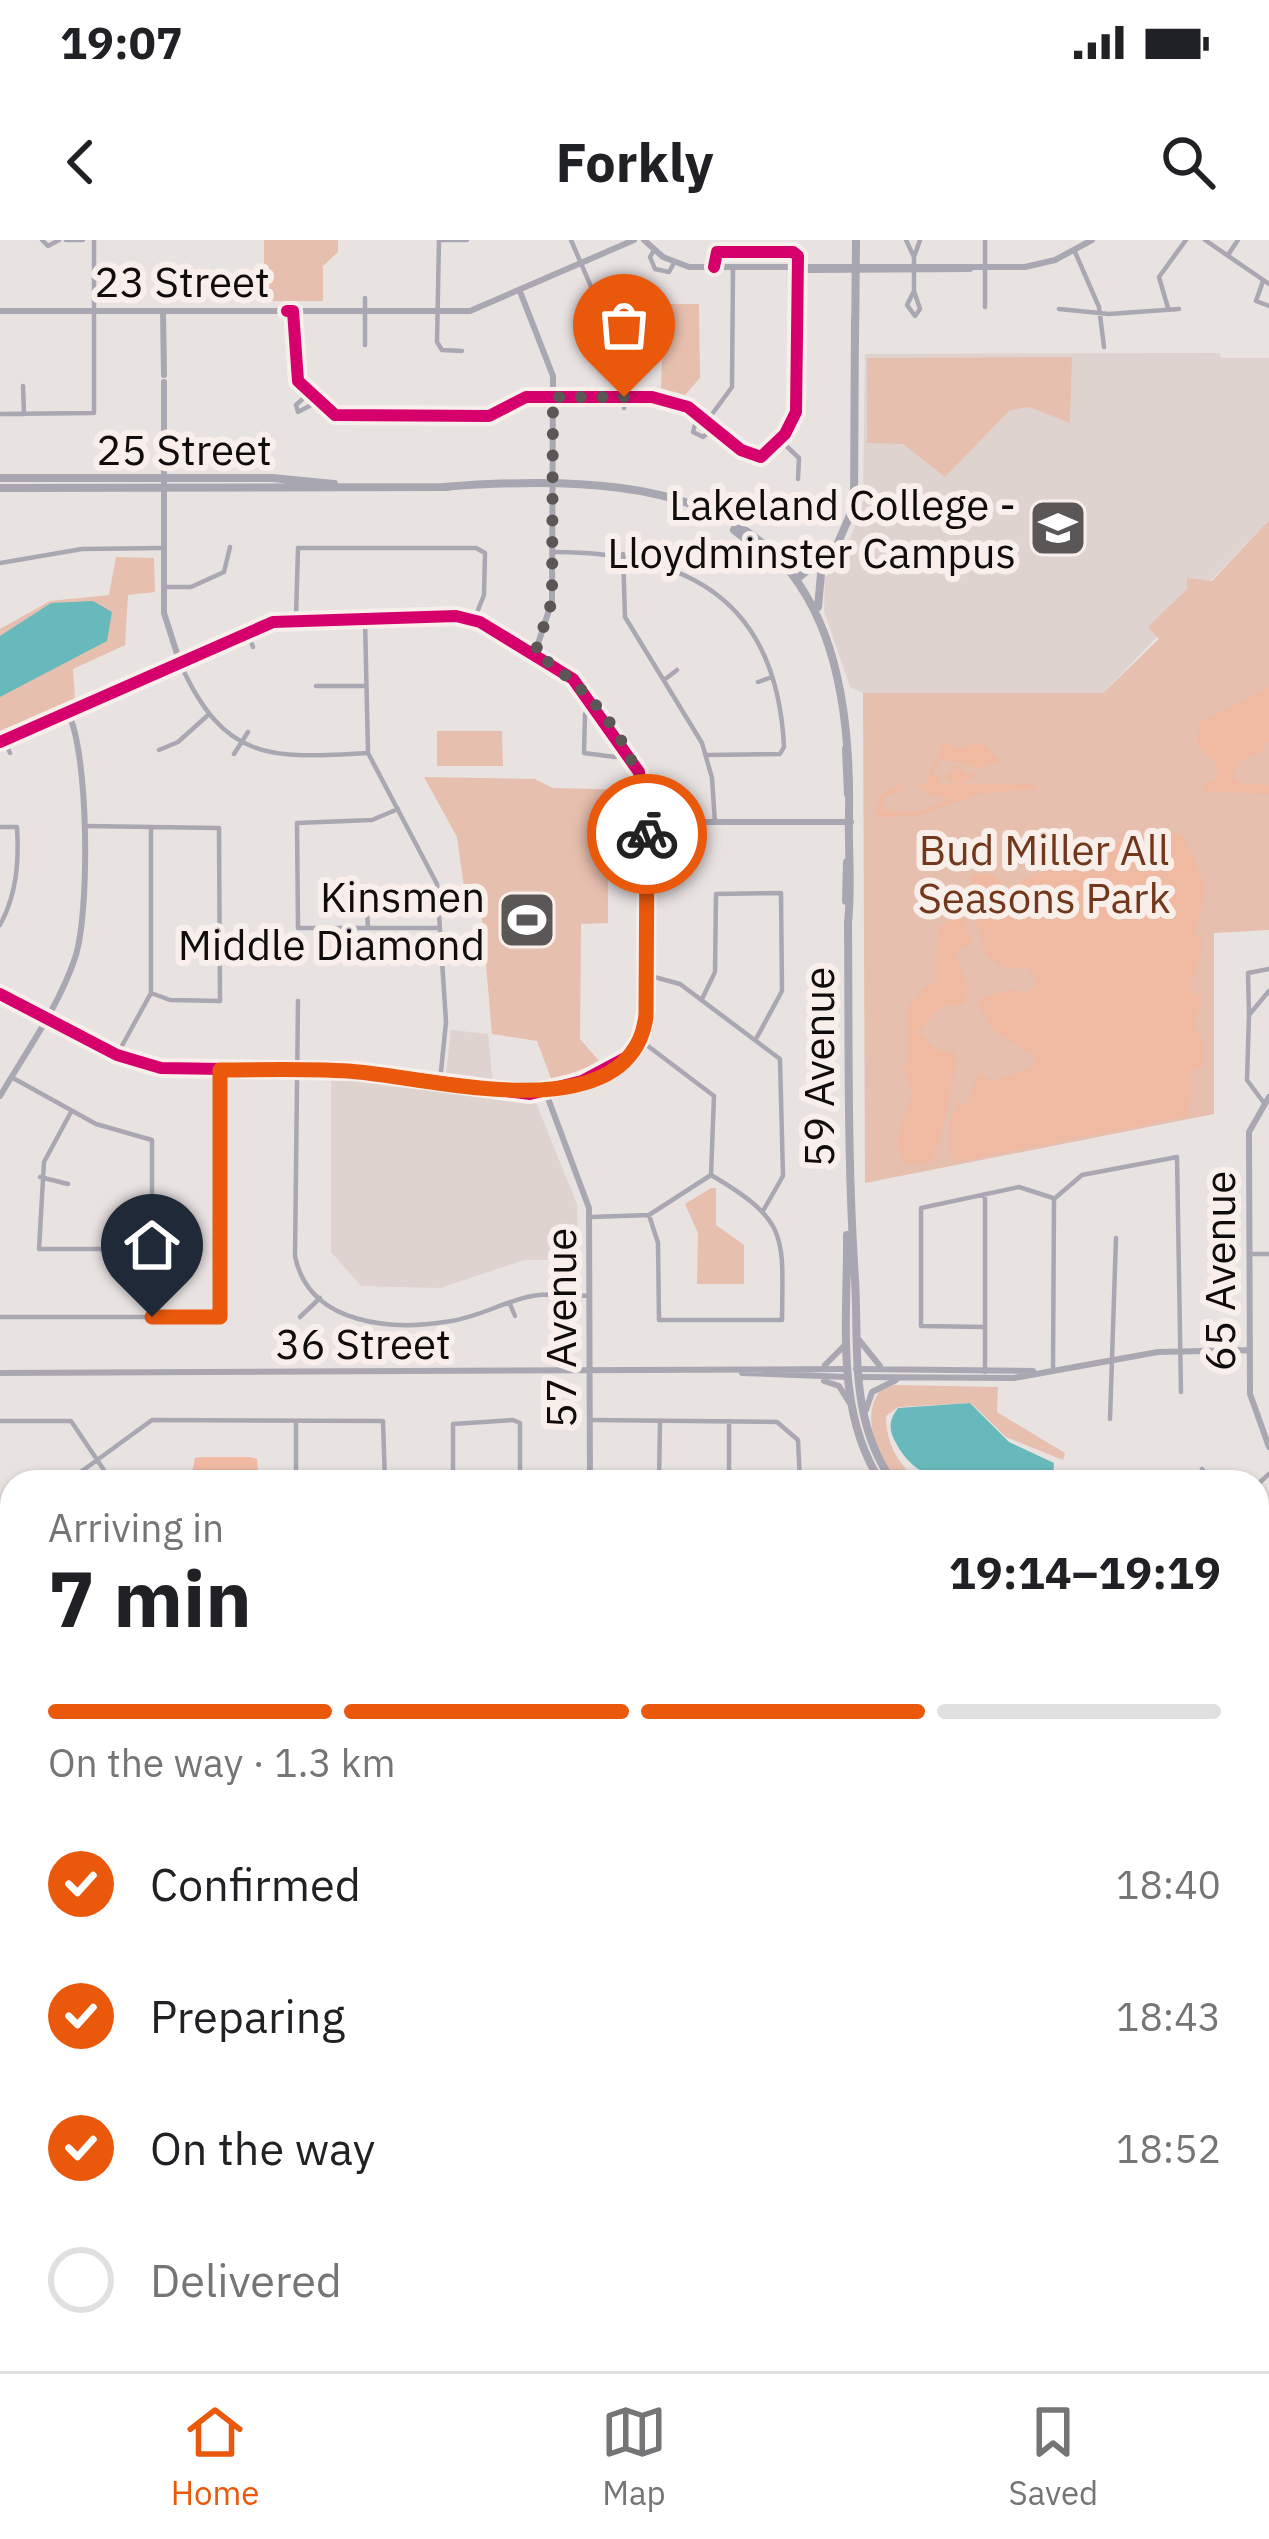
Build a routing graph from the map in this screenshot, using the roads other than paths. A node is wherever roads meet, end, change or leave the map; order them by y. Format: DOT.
graph roads {
  1 [pos="42,240"];
  2 [pos="62,240"];
  3 [pos="83,240"];
  4 [pos="94,240"];
  5 [pos="439,240"];
  6 [pos="466,240"];
  7 [pos="571,240"];
  8 [pos="634,240"];
  9 [pos="644,240"];
  10 [pos="856,240"];
  11 [pos="906,240"];
  12 [pos="920,240"];
  13 [pos="986,240"];
  14 [pos="1091,240"];
  15 [pos="1186,240"];
  16 [pos="1204,240"];
  17 [pos="1238,240"];
  18 [pos="654,250"];
  19 [pos="1075,252"];
  20 [pos="1228,255"];
  21 [pos="674,263"];
  22 [pos="914,265"];
  23 [pos="584,266"];
  24 [pos="714,268"];
  25 [pos="733,268"];
  26 [pos="798,268"];
  27 [pos="856,268"];
  28 [pos="985,268"];
  29 [pos="1266,283"];
  30 [pos="914,291"];
  31 [pos="521,293"];
  32 [pos="365,298"];
  33 [pos="1269,306"];
  34 [pos="986,308"];
  35 [pos="1168,308"];
  36 [pos="1060,309"];
  37 [pos="1179,309"];
  38 [pos="0,311"];
  39 [pos="94,311"];
  40 [pos="163,311"];
  41 [pos="293,311"];
  42 [pos="365,311"];
  43 [pos="438,311"];
  44 [pos="1101,314"];
  45 [pos="364,345"];
  46 [pos="1104,347"];
  47 [pos="463,351"];
  48 [pos="23,386"];
  49 [pos="308,394"];
  50 [pos="553,397"];
  51 [pos="624,397"];
  52 [pos="317,403"];
  53 [pos="624,408"];
  54 [pos="23,413"];
  55 [pos="0,414"];
  56 [pos="698,414"];
  57 [pos="706,422"];
  58 [pos="714,428"];
  59 [pos="780,440"];
  60 [pos="0,478"];
  61 [pos="798,479"];
  62 [pos="162,483"];
  63 [pos="553,486"];
  64 [pos="597,486"];
  65 [pos="0,488"];
  66 [pos="230,547"];
  67 [pos="163,548"];
  68 [pos="553,553"];
  69 [pos="623,554"];
  70 [pos="823,559"];
  71 [pos="0,563"];
  72 [pos="795,581"];
  73 [pos="699,582"];
  74 [pos="164,587"];
  75 [pos="693,592"];
  76 [pos="296,617"];
  77 [pos="365,617"];
  78 [pos="474,620"];
  79 [pos="826,631"];
  80 [pos="248,634"];
  81 [pos="253,647"];
  82 [pos="535,653"];
  83 [pos="180,663"];
  84 [pos="677,670"];
  85 [pos="772,677"];
  86 [pos="664,680"];
  87 [pos="758,682"];
  88 [pos="316,686"];
  89 [pos="364,686"];
  90 [pos="595,703"];
  91 [pos="68,713"];
  92 [pos="207,716"];
  93 [pos="248,732"];
  94 [pos="3,741"];
  95 [pos="242,743"];
  96 [pos="159,750"];
  97 [pos="628,751"];
  98 [pos="10,753"];
  99 [pos="368,753"];
  100 [pos="234,754"];
  101 [pos="706,754"];
  102 [pos="849,783"];
  103 [pos="398,808"];
  104 [pos="647,822"];
  105 [pos="850,822"];
  106 [pos="715,823"];
  107 [pos="0,826"];
  108 [pos="82,826"];
  109 [pos="152,827"];
  110 [pos="366,892"];
  111 [pos="0,925"];
  112 [pos="368,928"];
  113 [pos="440,928"];
  114 [pos="1269,969"];
  115 [pos="647,975"];
  116 [pos="1269,991"];
  117 [pos="151,993"];
  118 [pos="0,994"];
  119 [pos="701,998"];
  120 [pos="298,1000"];
  121 [pos="1249,1015"];
  122 [pos="46,1016"];
  123 [pos="756,1039"];
  124 [pos="640,1040"];
  125 [pos="116,1055"];
  126 [pos="220,1070"];
  127 [pos="294,1070"];
  128 [pos="11,1077"];
  129 [pos="440,1081"];
  130 [pos="547,1093"];
  131 [pos="0,1096"];
  132 [pos="1267,1100"];
  133 [pos="71,1111"];
  134 [pos="711,1174"];
  135 [pos="40,1177"];
  136 [pos="68,1184"];
  137 [pos="985,1195"];
  138 [pos="1054,1199"];
  139 [pos="763,1211"];
  140 [pos="650,1215"];
  141 [pos="590,1217"];
  142 [pos="1116,1238"];
  143 [pos="152,1250"];
  144 [pos="1250,1254"];
  145 [pos="1269,1254"];
  146 [pos="589,1296"];
  147 [pos="320,1298"];
  148 [pos="510,1304"];
  149 [pos="514,1316"];
  150 [pos="0,1317"];
  151 [pos="152,1317"];
  152 [pos="300,1317"];
  153 [pos="985,1327"];
  154 [pos="853,1336"];
  155 [pos="1181,1350"];
  156 [pos="1249,1350"];
  157 [pos="1116,1358"];
  158 [pos="816,1368"];
  159 [pos="1053,1368"];
  160 [pos="895,1369"];
  161 [pos="1039,1371"];
  162 [pos="727,1372"];
  163 [pos="0,1373"];
  164 [pos="590,1373"];
  165 [pos="852,1373"];
  166 [pos="985,1373"];
  167 [pos="809,1377"];
  168 [pos="912,1378"];
  169 [pos="1043,1387"];
  170 [pos="1181,1392"];
  171 [pos="850,1404"];
  172 [pos="1110,1419"];
  173 [pos="590,1420"];
  174 [pos="0,1421"];
  175 [pos="296,1421"];
  176 [pos="660,1421"];
  177 [pos="729,1421"];
  178 [pos="865,1425"];
  179 [pos="1269,1447"];
  180 [pos="99,1459"];
  181 [pos="84,1470"];
  182 [pos="105,1470"];
  183 [pos="296,1470"];
  184 [pos="385,1470"];
  185 [pos="453,1470"];
  186 [pos="520,1470"];
  187 [pos="590,1470"];
  188 [pos="659,1470"];
  189 [pos="729,1470"];
  190 [pos="799,1470"];
  191 [pos="874,1470"];
  192 [pos="887,1470"];
  1 -- 2 [label="street"];
  2 -- 3 [label="street"];
  4 -- 39 [label="street"];
  5 -- 6 [label="street"];
  5 -- 43 [label="street"];
  7 -- 23 [label="street"];
  8 -- 23 [label="street, 23 Street"];
  9 -- 18 [label="street"];
  10 -- 27 [label="main road"];
  11 -- 22 [label="street"];
  12 -- 22 [label="street"];
  13 -- 28 [label="street"];
  14 -- 19 [label="street"];
  15 -- 35 [label="street"];
  16 -- 20 [label="street"];
  17 -- 20 [label="street"];
  18 -- 21 [label="street"];
  18 -- 21 [label="street"];
  19 -- 28 [label="street"];
  19 -- 44 [label="street"];
  20 -- 29 [label="street"];
  21 -- 24 [label="street"];
  22 -- 27 [label="street"];
  22 -- 28 [label="street"];
  22 -- 30 [label="street"];
  23 -- 31 [label="street, 23 Street"];
  23 -- 51 [label="street"];
  24 -- 25 [label="street"];
  24 -- 26 [label="street"];
  25 -- 26 [label="street"];
  25 -- 57 [label="street"];
  26 -- 27 [label="street"];
  26 -- 59 [label="street"];
  27 -- 70 [label="main road"];
  28 -- 34 [label="street"];
  29 -- 33 [label="street"];
  31 -- 43 [label="street, 23 Street"];
  31 -- 50 [label="street"];
  32 -- 42 [label="street"];
  35 -- 37 [label="street"];
  35 -- 44 [label="street"];
  36 -- 44 [label="street"];
  38 -- 39 [label="street, 23 Street"];
  39 -- 40 [label="street, 23 Street"];
  39 -- 54 [label="street"];
  40 -- 41 [label="street, 23 Street"];
  40 -- 62 [label="street"];
  41 -- 42 [label="street, 23 Street"];
  41 -- 49 [label="street"];
  42 -- 43 [label="street, 23 Street"];
  42 -- 45 [label="street"];
  43 -- 47 [label="street"];
  44 -- 46 [label="street"];
  48 -- 54 [label="street"];
  49 -- 52 [label="street"];
  49 -- 52 [label="street"];
  50 -- 51 [label="street"];
  50 -- 52 [label="street"];
  50 -- 63 [label="street"];
  51 -- 53 [label="street"];
  51 -- 56 [label="street"];
  54 -- 55 [label="street"];
  56 -- 57 [label="street"];
  56 -- 58 [label="street"];
  57 -- 58 [label="street"];
  58 -- 59 [label="street"];
  59 -- 61 [label="street"];
  60 -- 62 [label="main road, 25 Street"];
  62 -- 63 [label="main road, 25 Street"];
  62 -- 65 [label="main road, 25 Street"];
  62 -- 67 [label="street"];
  63 -- 64 [label="main road, 25 Street"];
  63 -- 68 [label="street"];
  64 -- 72 [label="main road"];
  64 -- 72 [label="main road"];
  66 -- 74 [label="street"];
  67 -- 71 [label="street"];
  67 -- 74 [label="street"];
  68 -- 69 [label="street"];
  68 -- 82 [label="street"];
  69 -- 73 [label="street"];
  69 -- 86 [label="street"];
  70 -- 72 [label="main road"];
  70 -- 79 [label="main road"];
  72 -- 79 [label="main road"];
  72 -- 102 [label="main road"];
  73 -- 75 [label="street"];
  73 -- 85 [label="street"];
  74 -- 83 [label="street"];
  76 -- 77 [label="street"];
  76 -- 78 [label="street"];
  76 -- 80 [label="street"];
  77 -- 78 [label="street"];
  77 -- 89 [label="street"];
  78 -- 82 [label="street"];
  79 -- 102 [label="main road"];
  80 -- 81 [label="street"];
  80 -- 83 [label="street"];
  82 -- 90 [label="street"];
  83 -- 91 [label="street"];
  83 -- 92 [label="street"];
  84 -- 86 [label="street"];
  85 -- 87 [label="street"];
  85 -- 101 [label="street"];
  86 -- 101 [label="street"];
  88 -- 89 [label="street"];
  89 -- 99 [label="street"];
  90 -- 97 [label="street"];
  90 -- 97 [label="street"];
  91 -- 94 [label="street"];
  91 -- 108 [label="street"];
  92 -- 95 [label="street"];
  92 -- 96 [label="street"];
  93 -- 95 [label="street"];
  94 -- 98 [label="street"];
  95 -- 99 [label="street"];
  95 -- 100 [label="street"];
  97 -- 104 [label="street"];
  99 -- 103 [label="street"];
  101 -- 106 [label="street"];
  102 -- 105 [label="main road, 59 Avenue"];
  103 -- 112 [label="street"];
  103 -- 113 [label="street"];
  104 -- 106 [label="street"];
  104 -- 115 [label="street"];
  105 -- 106 [label="street"];
  105 -- 154 [label="main road, 59 Avenue"];
  107 -- 111 [label="street"];
  108 -- 109 [label="street"];
  108 -- 122 [label="street"];
  109 -- 117 [label="street"];
  109 -- 117 [label="street"];
  110 -- 112 [label="street"];
  112 -- 113 [label="street"];
  113 -- 129 [label="street"];
  114 -- 121 [label="street"];
  115 -- 119 [label="street"];
  115 -- 124 [label="street"];
  116 -- 121 [label="street"];
  117 -- 125 [label="street"];
  118 -- 122 [label="street"];
  119 -- 123 [label="street"];
  119 -- 123 [label="street"];
  120 -- 127 [label="street"];
  121 -- 132 [label="street"];
  122 -- 125 [label="street"];
  122 -- 128 [label="street"];
  123 -- 139 [label="street"];
  124 -- 130 [label="street"];
  124 -- 134 [label="street"];
  125 -- 126 [label="street"];
  126 -- 127 [label="street"];
  126 -- 151 [label="street"];
  127 -- 129 [label="street"];
  127 -- 147 [label="street"];
  128 -- 131 [label="street"];
  128 -- 133 [label="street"];
  129 -- 130 [label="street"];
  130 -- 141 [label="street, 57 Avenue"];
  132 -- 144 [label="street, 65 Avenue"];
  133 -- 135 [label="street"];
  133 -- 143 [label="street"];
  134 -- 139 [label="street"];
  134 -- 140 [label="street"];
  135 -- 136 [label="street"];
  135 -- 143 [label="street"];
  137 -- 138 [label="street"];
  137 -- 153 [label="street"];
  137 -- 153 [label="street"];
  138 -- 155 [label="street"];
  138 -- 159 [label="street"];
  139 -- 140 [label="street"];
  140 -- 141 [label="street"];
  141 -- 146 [label="street, 57 Avenue"];
  142 -- 157 [label="street"];
  143 -- 151 [label="street"];
  144 -- 145 [label="street"];
  144 -- 156 [label="street, 65 Avenue"];
  146 -- 148 [label="street"];
  146 -- 164 [label="street, 57 Avenue"];
  147 -- 148 [label="street"];
  147 -- 152 [label="street"];
  148 -- 149 [label="street"];
  150 -- 151 [label="street"];
  153 -- 166 [label="street"];
  154 -- 158 [label="street"];
  154 -- 160 [label="street"];
  154 -- 165 [label="main road, 59 Avenue"];
  155 -- 156 [label="street, 36 Street"];
  155 -- 157 [label="street, 36 Street"];
  155 -- 170 [label="street"];
  156 -- 179 [label="street, 65 Avenue"];
  157 -- 159 [label="street, 36 Street"];
  157 -- 172 [label="street"];
  158 -- 162 [label="street, 36 Street"];
  158 -- 165 [label="street, 36 Street"];
  159 -- 161 [label="street, 36 Street"];
  160 -- 165 [label="street, 36 Street"];
  160 -- 166 [label="street, 36 Street"];
  161 -- 166 [label="street, 36 Street"];
  161 -- 169 [label="street"];
  162 -- 164 [label="street, 36 Street"];
  162 -- 167 [label="street, 36 Street"];
  163 -- 164 [label="street, 36 Street"];
  164 -- 173 [label="street, 57 Avenue"];
  165 -- 167 [label="street, 36 Street"];
  165 -- 168 [label="street, 36 Street"];
  165 -- 171 [label="main road"];
  165 -- 178 [label="main road"];
  166 -- 168 [label="street, 36 Street"];
  167 -- 171 [label="street"];
  168 -- 178 [label="street"];
  171 -- 191 [label="main road"];
  173 -- 176 [label="street"];
  173 -- 187 [label="street, 57 Avenue"];
  174 -- 180 [label="street"];
  175 -- 180 [label="street"];
  175 -- 183 [label="street"];
  175 -- 184 [label="street"];
  176 -- 177 [label="street"];
  176 -- 188 [label="street"];
  177 -- 189 [label="street"];
  177 -- 190 [label="street"];
  178 -- 192 [label="main road"];
  180 -- 181 [label="street"];
  180 -- 182 [label="street"];
  185 -- 186 [label="street"];
}
